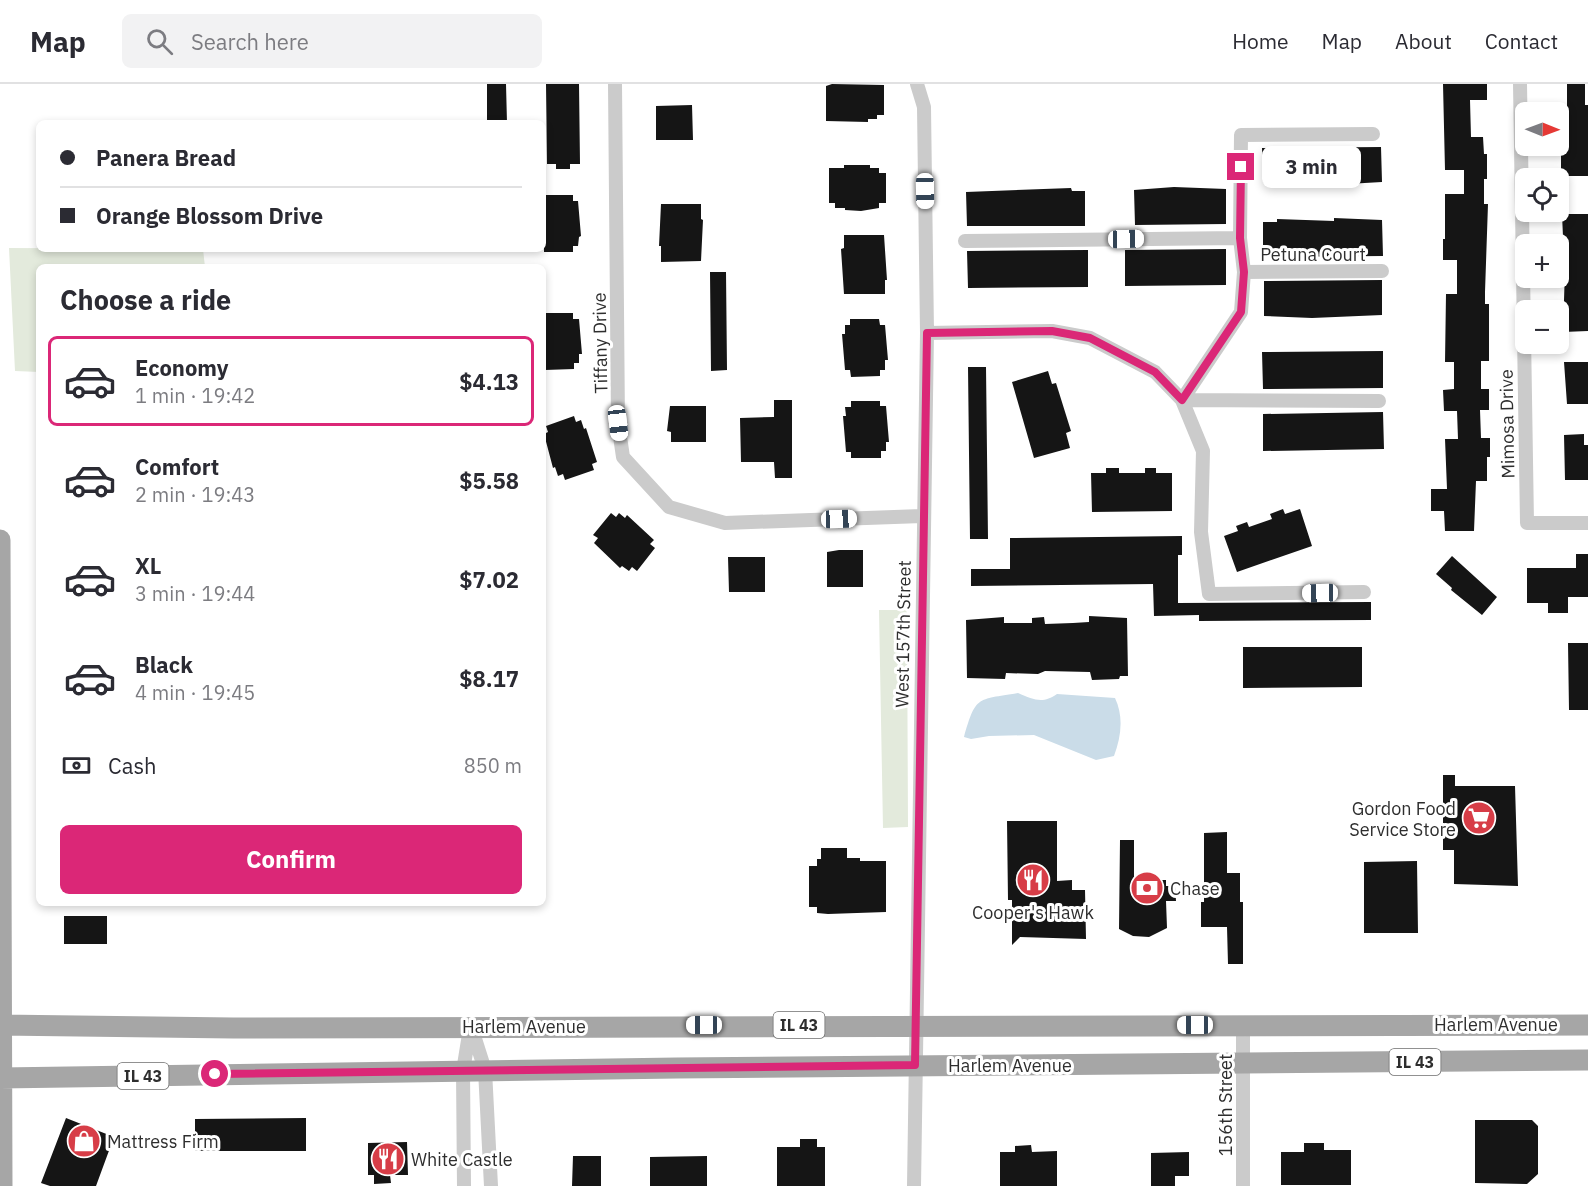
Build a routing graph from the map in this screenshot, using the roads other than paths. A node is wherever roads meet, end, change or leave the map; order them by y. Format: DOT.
graph roads {
  1 [pos="615,84"];
  2 [pos="917,84"];
  3 [pos="1520,84"];
  4 [pos="1373,134"];
  5 [pos="1240,238"];
  6 [pos="965,241"];
  7 [pos="1244,272"];
  8 [pos="1382,272"];
  9 [pos="927,333"];
  10 [pos="1182,400"];
  11 [pos="1379,401"];
  12 [pos="922,516"];
  13 [pos="1588,523"];
  14 [pos="0,540"];
  15 [pos="1364,592"];
  16 [pos="1,1025"];
  17 [pos="916,1025"];
  18 [pos="1242,1025"];
  19 [pos="1588,1025"];
  20 [pos="471,1026"];
  21 [pos="1588,1060"];
  22 [pos="1243,1063"];
  23 [pos="915,1065"];
  24 [pos="485,1070"];
  25 [pos="463,1071"];
  26 [pos="1,1078"];
  27 [pos="2,1186"];
  28 [pos="464,1186"];
  29 [pos="491,1186"];
  30 [pos="914,1186"];
  31 [pos="1243,1186"];
  1 -- 12 [label="street, Tiffany Drive"];
  2 -- 9 [label="street, West 157th Street"];
  3 -- 13 [label="street, Mimosa Drive"];
  4 -- 5 [label="street"];
  5 -- 6 [label="street"];
  5 -- 7 [label="street"];
  7 -- 8 [label="street, Petuna Court"];
  7 -- 10 [label="street"];
  9 -- 10 [label="street"];
  9 -- 12 [label="street, West 157th Street"];
  10 -- 11 [label="street"];
  10 -- 15 [label="street"];
  12 -- 17 [label="street, West 157th Street"];
  14 -- 16 [label="main road"];
  16 -- 20 [label="main road, Harlem Avenue / IL 43"];
  16 -- 26 [label="main road"];
  17 -- 18 [label="main road, Harlem Avenue / IL 43"];
  17 -- 20 [label="main road, Harlem Avenue / IL 43"];
  17 -- 23 [label="street, West 157th Street"];
  18 -- 19 [label="main road, Harlem Avenue / IL 43"];
  18 -- 22 [label="street, 156th Street"];
  20 -- 24 [label="street"];
  20 -- 25 [label="street"];
  21 -- 22 [label="main road, Harlem Avenue / IL 43"];
  22 -- 23 [label="main road, Harlem Avenue / IL 43"];
  22 -- 31 [label="street, 156th Street"];
  23 -- 24 [label="main road, Harlem Avenue / IL 43"];
  23 -- 30 [label="street, West 157th Street"];
  24 -- 25 [label="main road, Harlem Avenue / IL 43"];
  24 -- 29 [label="street"];
  25 -- 26 [label="main road, Harlem Avenue / IL 43"];
  25 -- 28 [label="street"];
  26 -- 27 [label="main road"];
}
